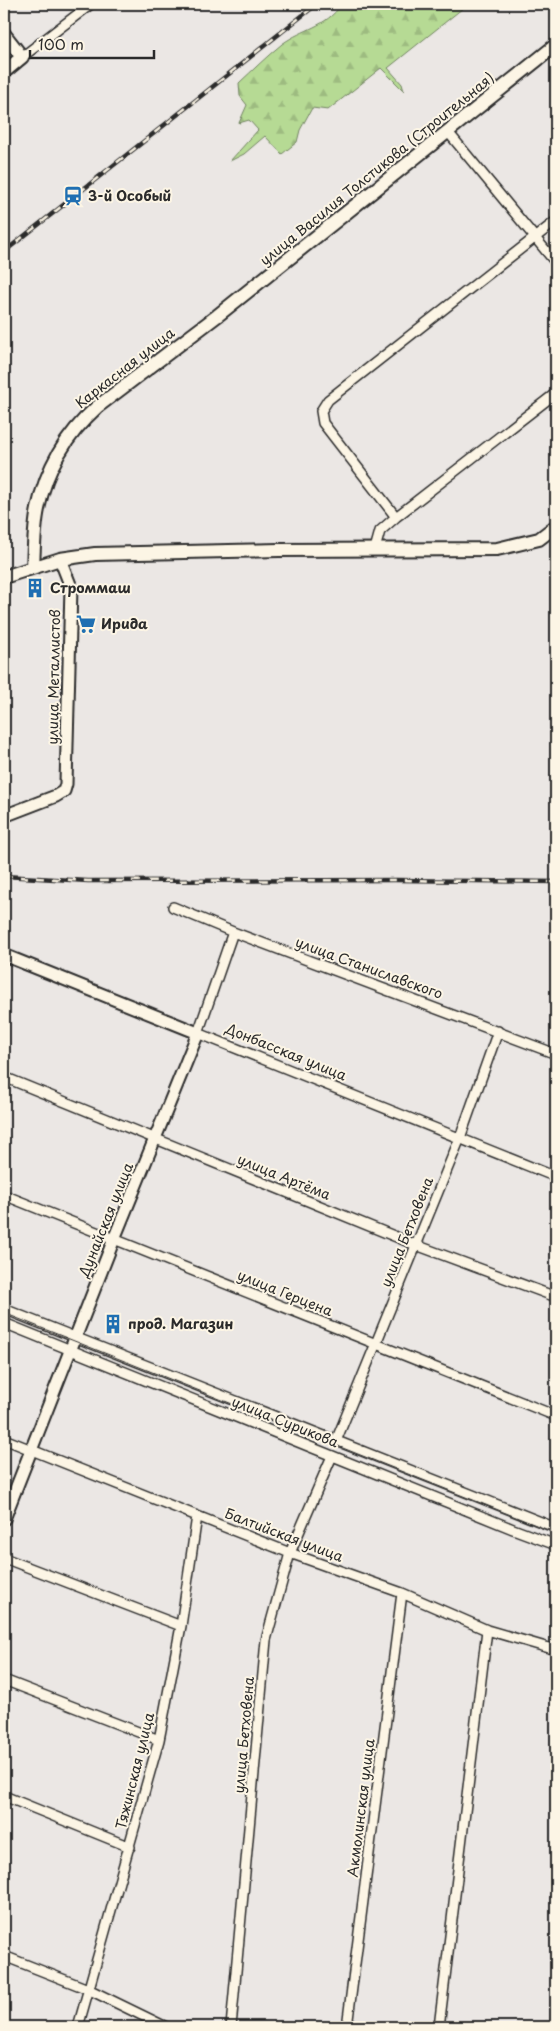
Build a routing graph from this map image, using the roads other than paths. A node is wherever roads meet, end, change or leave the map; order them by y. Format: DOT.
graph roads {
  1 [pos="91,4"];
  2 [pos="4,34"];
  3 [pos="556,45"];
  4 [pos="22,58"];
  5 [pos="4,72"];
  6 [pos="448,132"];
  7 [pos="556,221"];
  8 [pos="536,237"];
  9 [pos="556,263"];
  10 [pos="217,316"];
  11 [pos="556,393"];
  12 [pos="396,516"];
  13 [pos="556,526"];
  14 [pos="375,549"];
  15 [pos="60,559"];
  16 [pos="33,567"];
  17 [pos="4,578"];
  18 [pos="4,816"];
  19 [pos="173,907"];
  20 [pos="233,932"];
  21 [pos="4,955"];
  22 [pos="498,1031"];
  23 [pos="198,1033"];
  24 [pos="556,1054"];
  25 [pos="4,1077"];
  26 [pos="460,1138"];
  27 [pos="155,1139"];
  28 [pos="556,1176"];
  29 [pos="4,1195"];
  30 [pos="114,1239"];
  31 [pos="416,1245"];
  32 [pos="556,1297"];
  33 [pos="4,1309"];
  34 [pos="4,1323"];
  35 [pos="76,1338"];
  36 [pos="375,1344"];
  37 [pos="70,1350"];
  38 [pos="556,1416"];
  39 [pos="4,1439"];
  40 [pos="336,1442"];
  41 [pos="31,1450"];
  42 [pos="332,1456"];
  43 [pos="197,1516"];
  44 [pos="4,1519"];
  45 [pos="556,1528"];
  46 [pos="556,1545"];
  47 [pos="290,1553"];
  48 [pos="4,1558"];
  49 [pos="402,1593"];
  50 [pos="181,1626"];
  51 [pos="487,1630"];
  52 [pos="556,1650"];
  53 [pos="4,1680"];
  54 [pos="159,1740"];
  55 [pos="4,1796"];
  56 [pos="130,1847"];
  57 [pos="4,1956"];
  58 [pos="88,1989"];
  59 [pos="78,2027"];
  60 [pos="166,2027"];
  61 [pos="231,2027"];
  62 [pos="347,2027"];
  63 [pos="439,2027"];
  1 -- 4 [label="street"];
  2 -- 4 [label="main road"];
  3 -- 6 [label="main road, улица Василия Толстикова (Строительная)"];
  4 -- 5 [label="main road"];
  6 -- 8 [label="street"];
  6 -- 10 [label="main road, улица Василия Толстикова (Строительная)"];
  7 -- 8 [label="street"];
  8 -- 9 [label="street"];
  8 -- 12 [label="street"];
  10 -- 16 [label="main road, Каркасная улица"];
  11 -- 12 [label="street"];
  12 -- 14 [label="street"];
  13 -- 14 [label="main road"];
  14 -- 15 [label="main road"];
  15 -- 16 [label="main road"];
  15 -- 18 [label="street, улица Металлистов"];
  16 -- 17 [label="main road"];
  19 -- 20 [label="street, улица Станиславского"];
  20 -- 22 [label="street, улица Станиславского"];
  20 -- 23 [label="street, Дунайская улица"];
  21 -- 23 [label="street, Донбасская улица"];
  22 -- 24 [label="street, улица Станиславского"];
  22 -- 26 [label="street, улица Бетховена"];
  23 -- 26 [label="street, Донбасская улица"];
  23 -- 27 [label="street, Дунайская улица"];
  25 -- 27 [label="street, улица Артёма"];
  26 -- 28 [label="street, Донбасская улица"];
  26 -- 31 [label="street, улица Бетховена"];
  27 -- 30 [label="street, Дунайская улица"];
  27 -- 31 [label="street, улица Артёма"];
  29 -- 30 [label="street, улица Герцена"];
  30 -- 35 [label="street, Дунайская улица"];
  30 -- 36 [label="street, улица Герцена"];
  31 -- 32 [label="street, улица Артёма"];
  31 -- 36 [label="street, улица Бетховена"];
  33 -- 35 [label="street, улица Сурикова"];
  34 -- 37 [label="street, улица Сурикова"];
  35 -- 37 [label="street, Дунайская улица"];
  35 -- 40 [label="street, улица Сурикова"];
  36 -- 38 [label="street, улица Герцена"];
  36 -- 40 [label="street, улица Бетховена"];
  37 -- 41 [label="street, Дунайская улица"];
  37 -- 42 [label="street, улица Сурикова"];
  39 -- 41 [label="street, Балтийская улица"];
  40 -- 45 [label="street, улица Сурикова"];
  41 -- 43 [label="street, Балтийская улица"];
  41 -- 44 [label="street, Дунайская улица"];
  42 -- 46 [label="street, улица Сурикова"];
  42 -- 47 [label="street, улица Бетховена"];
  43 -- 47 [label="street, Балтийская улица"];
  43 -- 50 [label="street, Тяжинская улица"];
  47 -- 49 [label="street, Балтийская улица"];
  47 -- 61 [label="street, улица Бетховена"];
  48 -- 50 [label="street"];
  49 -- 51 [label="street, Балтийская улица"];
  49 -- 62 [label="street, Акмолинская улица"];
  50 -- 54 [label="street, Тяжинская улица"];
  51 -- 52 [label="street, Балтийская улица"];
  51 -- 63 [label="street"];
  53 -- 54 [label="street"];
  54 -- 56 [label="street, Тяжинская улица"];
  55 -- 56 [label="street"];
  56 -- 58 [label="street, Тяжинская улица"];
  57 -- 58 [label="street"];
  58 -- 59 [label="street, Тяжинская улица"];
  58 -- 60 [label="street"];
}
